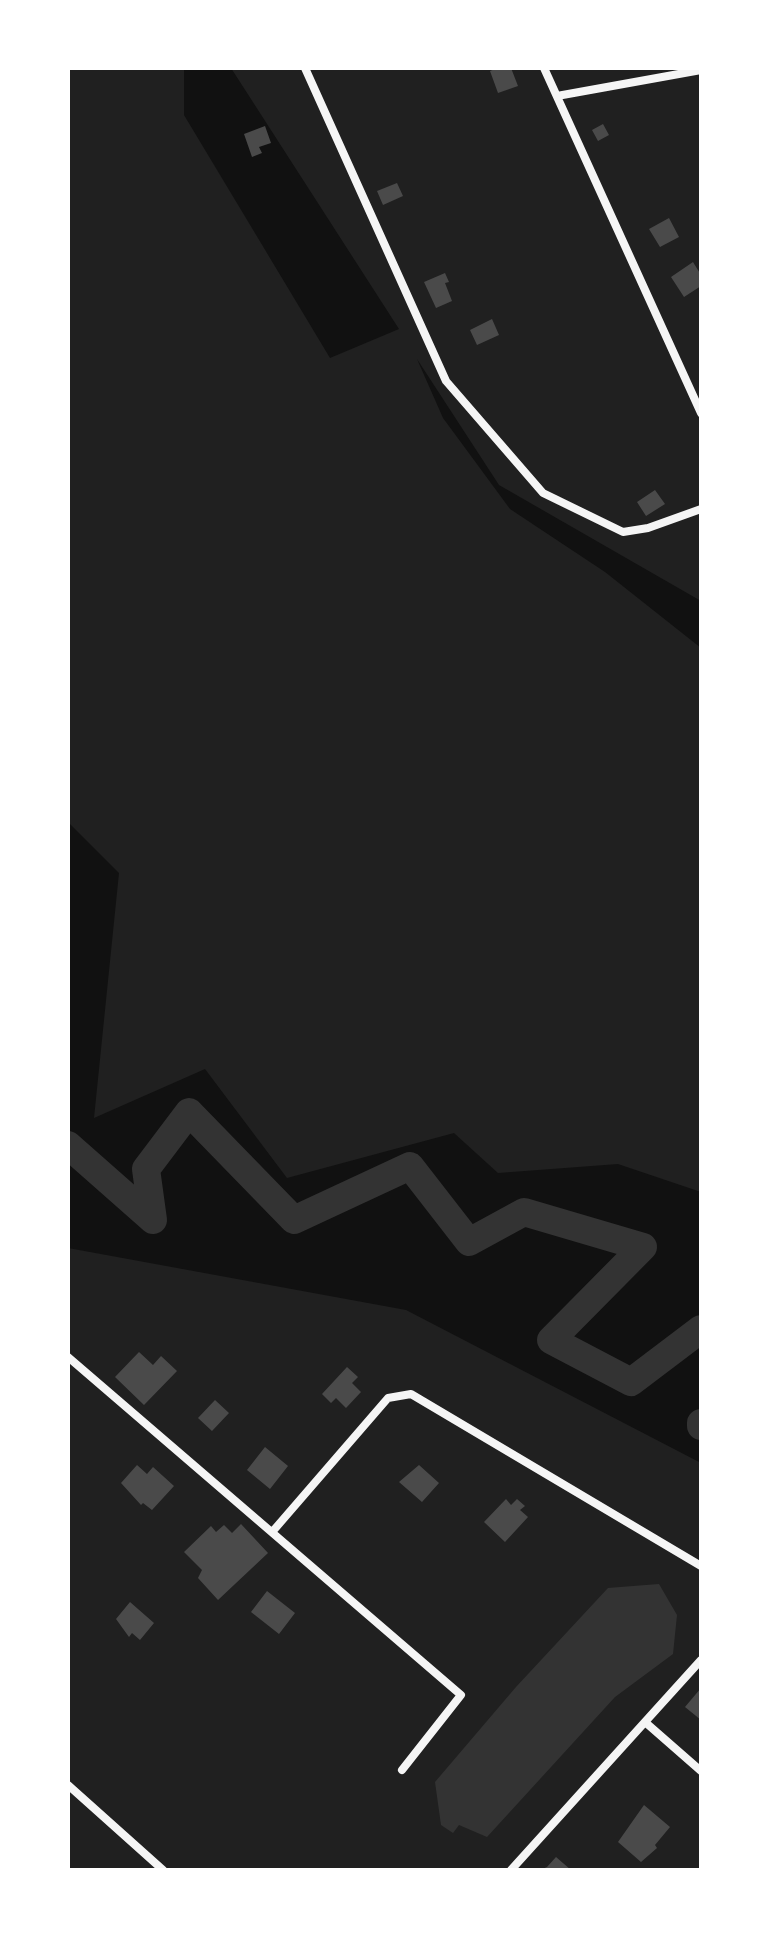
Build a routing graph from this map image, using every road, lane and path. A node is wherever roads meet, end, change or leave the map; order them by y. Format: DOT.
graph roads {
  1 [pos="305,68"];
  2 [pos="544,68"];
  3 [pos="701,70"];
  4 [pos="557,96"];
  5 [pos="701,413"];
  6 [pos="701,509"];
  7 [pos="68,1357"];
  8 [pos="273,1531"];
  9 [pos="701,1566"];
  10 [pos="701,1660"];
  11 [pos="645,1722"];
  12 [pos="402,1770"];
  13 [pos="701,1771"];
  14 [pos="68,1785"];
  15 [pos="163,1870"];
  16 [pos="511,1870"];
  1 -- 6 [label="street"];
  2 -- 4 [label="street"];
  3 -- 4 [label="street"];
  4 -- 5 [label="street"];
  7 -- 8 [label="street"];
  8 -- 9 [label="street"];
  8 -- 12 [label="street"];
  10 -- 11 [label="street"];
  11 -- 13 [label="street"];
  11 -- 16 [label="street"];
  14 -- 15 [label="street"];
}
